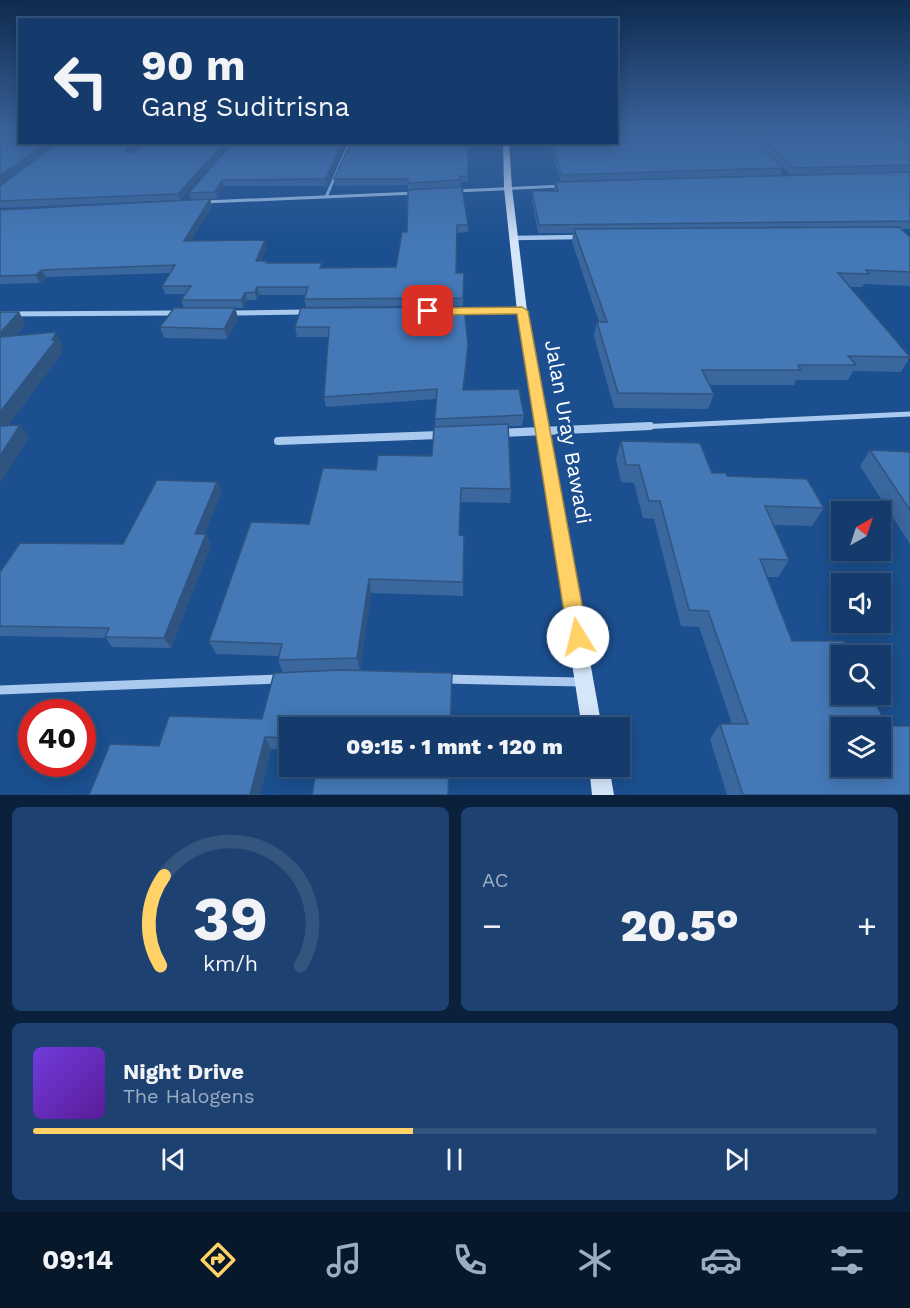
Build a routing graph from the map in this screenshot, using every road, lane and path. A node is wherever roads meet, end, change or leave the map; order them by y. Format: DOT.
graph roads {
  1 [pos="338,169"];
  2 [pos="507,169"];
  3 [pos="567,186"];
  4 [pos="508,188"];
  5 [pos="451,191"];
  6 [pos="417,193"];
  7 [pos="326,197"];
  8 [pos="195,202"];
  9 [pos="585,237"];
  10 [pos="513,238"];
  11 [pos="451,311"];
  12 [pos="522,311"];
  13 [pos="226,312"];
  14 [pos="309,312"];
  15 [pos="178,313"];
  16 [pos="0,314"];
  17 [pos="910,414"];
  18 [pos="544,432"];
  19 [pos="497,433"];
  20 [pos="450,435"];
  21 [pos="278,441"];
  22 [pos="285,679"];
  23 [pos="436,679"];
  24 [pos="585,682"];
  25 [pos="0,690"];
  26 [pos="590,717"];
  27 [pos="601,777"];
  28 [pos="603,795"];
  1 -- 7 [label="street"];
  2 -- 4 [label="street, Jalan Uray Bawadi"];
  3 -- 4 [label="street"];
  4 -- 5 [label="street"];
  4 -- 10 [label="street, Jalan Uray Bawadi"];
  6 -- 7 [label="street"];
  7 -- 8 [label="street"];
  9 -- 10 [label="street"];
  10 -- 12 [label="street, Jalan Uray Bawadi"];
  11 -- 12 [label="street"];
  12 -- 18 [label="street, Jalan Uray Bawadi"];
  13 -- 14 [label="street"];
  15 -- 16 [label="street"];
  17 -- 18 [label="street"];
  18 -- 19 [label="street"];
  18 -- 24 [label="street, Jalan Uray Bawadi"];
  20 -- 21 [label="street"];
  22 -- 25 [label="street"];
  23 -- 24 [label="street"];
  24 -- 26 [label="street, Jalan Uray Bawadi"];
  27 -- 28 [label="street"];
}
